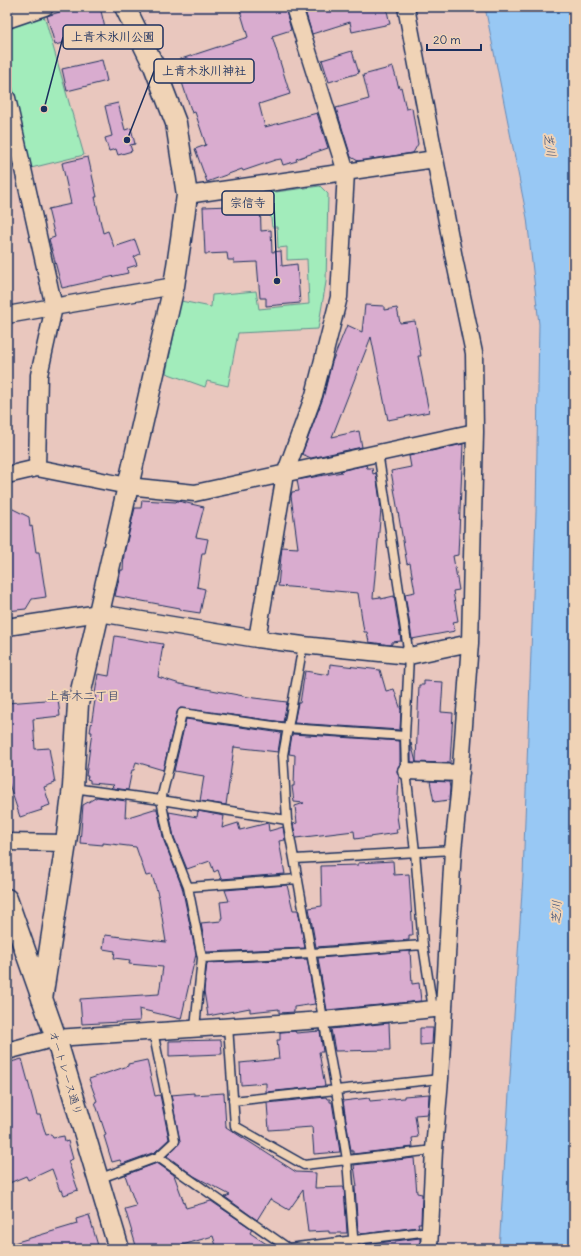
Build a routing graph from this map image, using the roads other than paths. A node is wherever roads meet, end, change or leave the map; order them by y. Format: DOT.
graph roads {
  1 [pos="45,7"];
  2 [pos="125,7"];
  3 [pos="294,7"];
  4 [pos="406,7"];
  5 [pos="7,20"];
  6 [pos="7,98"];
  7 [pos="435,159"];
  8 [pos="346,172"];
  9 [pos="187,195"];
  10 [pos="174,286"];
  11 [pos="54,307"];
  12 [pos="7,316"];
  13 [pos="475,432"];
  14 [pos="378,452"];
  15 [pos="38,468"];
  16 [pos="285,474"];
  17 [pos="7,475"];
  18 [pos="128,486"];
  19 [pos="99,613"];
  20 [pos="7,627"];
  21 [pos="257,639"];
  22 [pos="470,643"];
  23 [pos="303,646"];
  24 [pos="409,656"];
  25 [pos="288,728"];
  26 [pos="406,736"];
  27 [pos="406,771"];
  28 [pos="461,773"];
  29 [pos="73,788"];
  30 [pos="161,800"];
  31 [pos="287,820"];
  32 [pos="7,842"];
  33 [pos="66,843"];
  34 [pos="453,850"];
  35 [pos="415,852"];
  36 [pos="295,859"];
  37 [pos="298,879"];
  38 [pos="188,887"];
  39 [pos="7,899"];
  40 [pos="423,945"];
  41 [pos="312,953"];
  42 [pos="202,958"];
  43 [pos="42,998"];
  44 [pos="438,1008"];
  45 [pos="323,1020"];
  46 [pos="228,1026"];
  47 [pos="195,1028"];
  48 [pos="153,1031"];
  49 [pos="56,1038"];
  50 [pos="7,1051"];
  51 [pos="440,1079"];
  52 [pos="336,1090"];
  53 [pos="233,1101"];
  54 [pos="434,1150"];
  55 [pos="158,1157"];
  56 [pos="347,1160"];
  57 [pos="98,1179"];
  58 [pos="430,1231"];
  59 [pos="353,1240"];
  60 [pos="119,1249"];
  61 [pos="354,1249"];
  62 [pos="429,1249"];
  1 -- 5 [label="street"];
  2 -- 9 [label="street"];
  3 -- 8 [label="street"];
  4 -- 7 [label="street"];
  6 -- 11 [label="street"];
  7 -- 8 [label="street"];
  7 -- 13 [label="street"];
  8 -- 9 [label="street"];
  8 -- 16 [label="street"];
  9 -- 10 [label="street"];
  10 -- 11 [label="street"];
  10 -- 18 [label="street"];
  11 -- 12 [label="street"];
  11 -- 15 [label="street"];
  13 -- 14 [label="street"];
  13 -- 22 [label="street"];
  14 -- 16 [label="street"];
  14 -- 24 [label="lane"];
  15 -- 17 [label="street"];
  15 -- 18 [label="street"];
  16 -- 18 [label="street"];
  16 -- 21 [label="street"];
  18 -- 19 [label="street"];
  19 -- 20 [label="street"];
  19 -- 21 [label="street"];
  19 -- 29 [label="street"];
  21 -- 23 [label="street"];
  22 -- 24 [label="street"];
  22 -- 28 [label="street"];
  23 -- 24 [label="street"];
  23 -- 25 [label="lane"];
  24 -- 26 [label="lane"];
  25 -- 26 [label="lane"];
  25 -- 30 [label="lane"];
  25 -- 31 [label="lane"];
  26 -- 27 [label="lane"];
  27 -- 28 [label="street"];
  27 -- 35 [label="lane"];
  28 -- 34 [label="street"];
  29 -- 30 [label="lane"];
  29 -- 33 [label="street"];
  30 -- 31 [label="lane"];
  30 -- 38 [label="lane"];
  31 -- 36 [label="lane"];
  32 -- 33 [label="street"];
  33 -- 43 [label="street"];
  34 -- 35 [label="lane"];
  34 -- 44 [label="street"];
  35 -- 36 [label="lane"];
  35 -- 40 [label="lane"];
  36 -- 37 [label="lane"];
  37 -- 38 [label="lane"];
  37 -- 41 [label="lane"];
  38 -- 42 [label="lane"];
  39 -- 43 [label="street, オートレース通り"];
  40 -- 41 [label="lane"];
  40 -- 44 [label="lane"];
  41 -- 42 [label="lane"];
  41 -- 45 [label="lane"];
  42 -- 47 [label="lane"];
  43 -- 49 [label="street, オートレース通り"];
  44 -- 45 [label="street"];
  44 -- 51 [label="street"];
  45 -- 46 [label="street"];
  45 -- 52 [label="lane"];
  46 -- 47 [label="street"];
  46 -- 53 [label="lane"];
  47 -- 48 [label="street"];
  48 -- 49 [label="street"];
  48 -- 55 [label="lane"];
  49 -- 50 [label="street"];
  49 -- 57 [label="street, オートレース通り"];
  51 -- 52 [label="lane"];
  51 -- 54 [label="street"];
  52 -- 53 [label="lane"];
  52 -- 56 [label="lane"];
  53 -- 56 [label="lane"];
  54 -- 56 [label="lane"];
  54 -- 58 [label="street"];
  55 -- 57 [label="lane"];
  55 -- 59 [label="lane"];
  56 -- 59 [label="lane"];
  57 -- 60 [label="street, オートレース通り"];
  58 -- 59 [label="lane"];
  58 -- 62 [label="street"];
  59 -- 61 [label="lane"];
}
